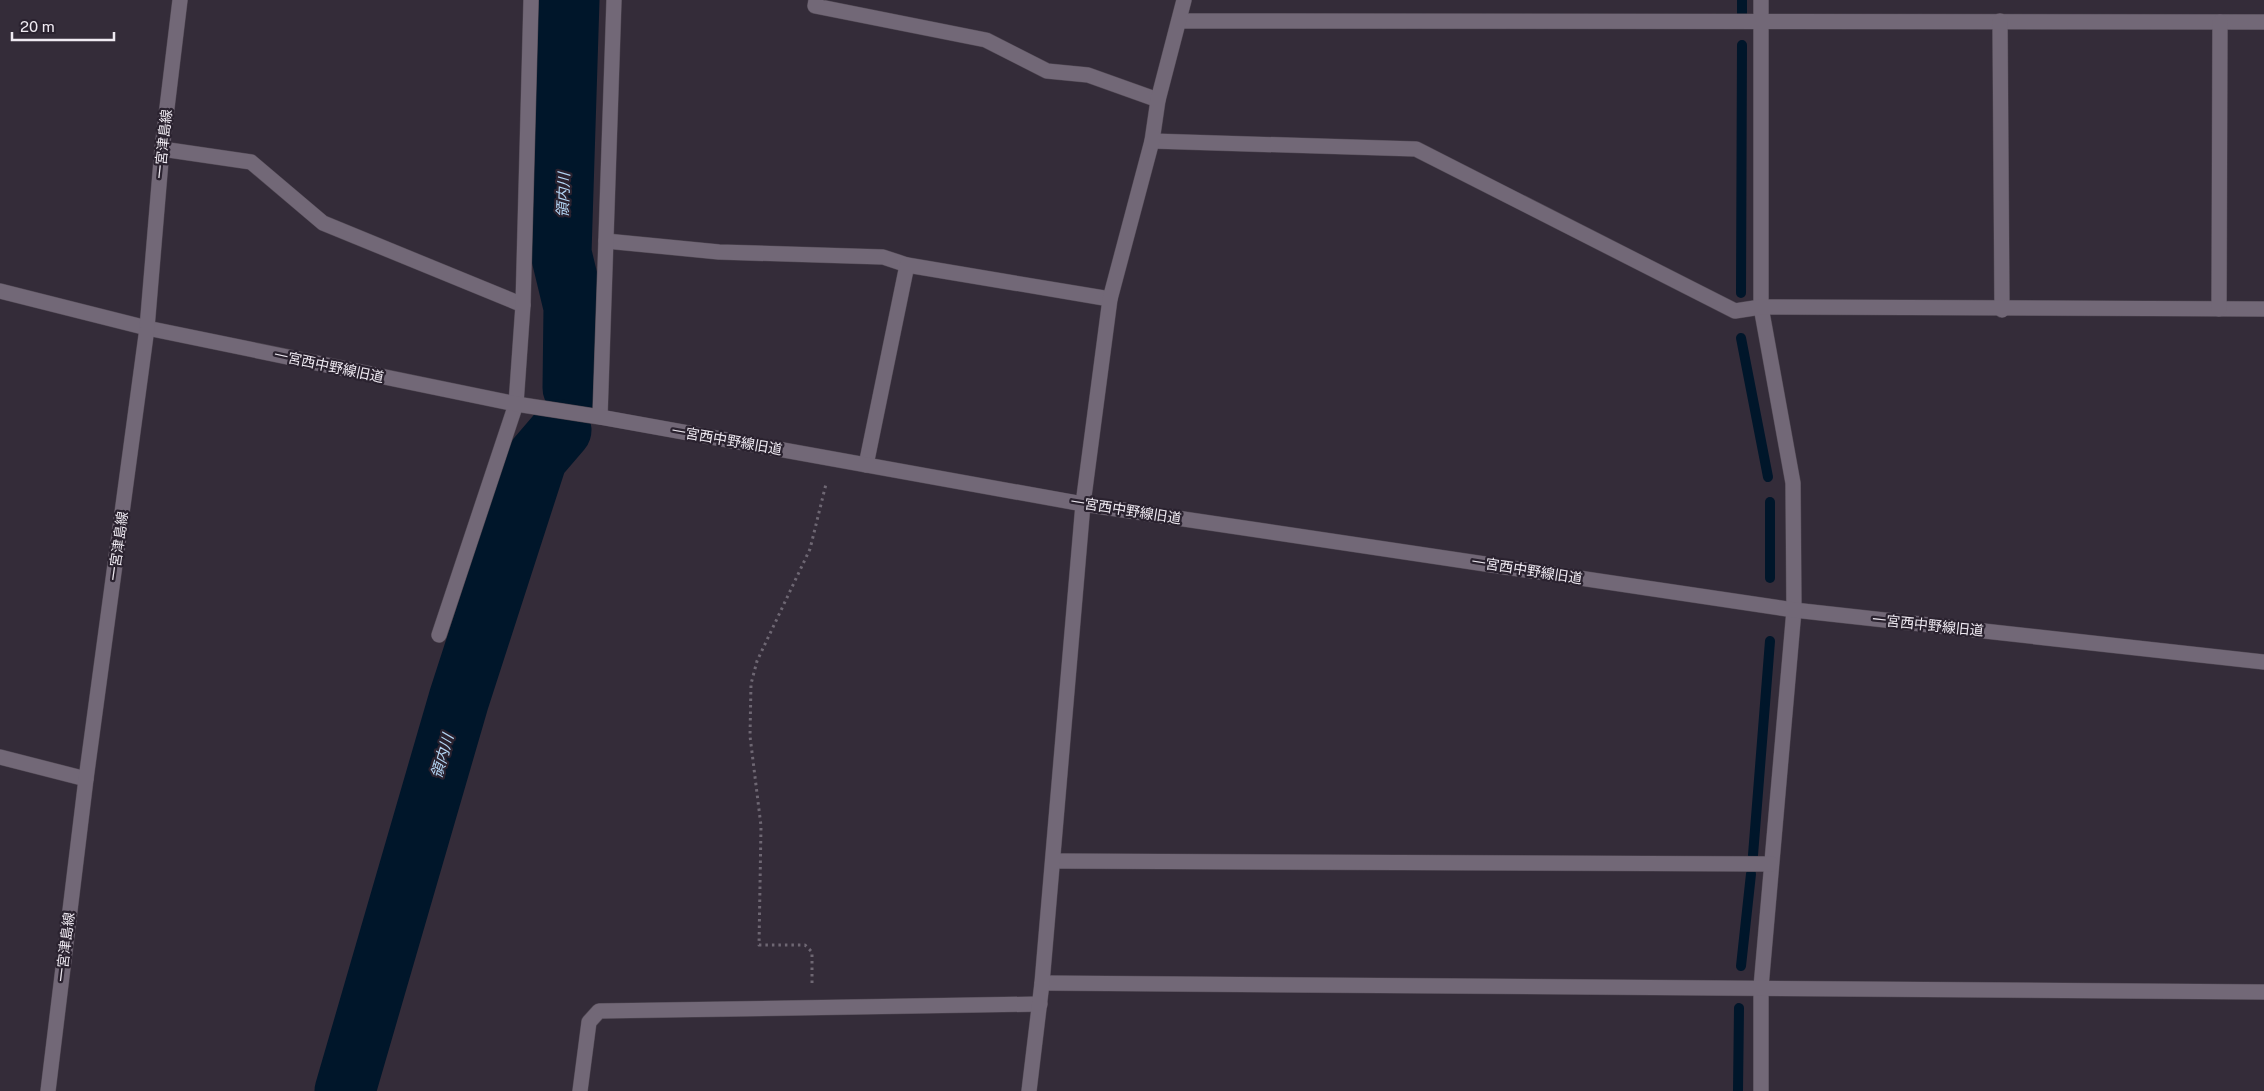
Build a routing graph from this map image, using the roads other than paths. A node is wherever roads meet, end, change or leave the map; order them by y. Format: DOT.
graph roads {
  1 [pos="180,0"];
  2 [pos="531,0"];
  3 [pos="614,0"];
  4 [pos="816,0"];
  5 [pos="1184,0"];
  6 [pos="1761,0"];
  7 [pos="1761,20"];
  8 [pos="1179,21"];
  9 [pos="2000,21"];
  10 [pos="2220,22"];
  11 [pos="2264,22"];
  12 [pos="1158,100"];
  13 [pos="1152,141"];
  14 [pos="162,149"];
  15 [pos="606,241"];
  16 [pos="908,265"];
  17 [pos="0,291"];
  18 [pos="1110,299"];
  19 [pos="523,305"];
  20 [pos="1761,307"];
  21 [pos="2219,309"];
  22 [pos="2264,309"];
  23 [pos="2002,310"];
  24 [pos="147,328"];
  25 [pos="516,404"];
  26 [pos="600,417"];
  27 [pos="866,465"];
  28 [pos="1083,504"];
  29 [pos="1794,610"];
  30 [pos="439,635"];
  31 [pos="2264,662"];
  32 [pos="0,757"];
  33 [pos="86,779"];
  34 [pos="1053,860"];
  35 [pos="1771,864"];
  36 [pos="1042,983"];
  37 [pos="1761,987"];
  38 [pos="2264,992"];
  39 [pos="1040,1004"];
  40 [pos="48,1091"];
  41 [pos="580,1091"];
  42 [pos="1029,1091"];
  43 [pos="1761,1091"];
  1 -- 14 [label="street, 一宮津島線"];
  2 -- 19 [label="street"];
  3 -- 15 [label="street"];
  4 -- 12 [label="street"];
  5 -- 8 [label="street"];
  6 -- 7 [label="street"];
  7 -- 8 [label="street"];
  7 -- 9 [label="street"];
  7 -- 20 [label="street"];
  8 -- 12 [label="street"];
  9 -- 10 [label="street"];
  9 -- 23 [label="street"];
  10 -- 11 [label="street"];
  10 -- 21 [label="street"];
  12 -- 13 [label="street"];
  13 -- 18 [label="street"];
  13 -- 20 [label="street"];
  14 -- 19 [label="street"];
  14 -- 24 [label="street, 一宮津島線"];
  15 -- 16 [label="street"];
  15 -- 26 [label="street"];
  16 -- 18 [label="street"];
  16 -- 27 [label="street"];
  17 -- 24 [label="street, 一宮西中野線旧道"];
  18 -- 28 [label="street"];
  19 -- 25 [label="street"];
  20 -- 23 [label="street"];
  20 -- 29 [label="street"];
  21 -- 22 [label="street"];
  21 -- 23 [label="street"];
  24 -- 25 [label="street, 一宮西中野線旧道"];
  24 -- 33 [label="street, 一宮津島線"];
  25 -- 26 [label="street, 一宮西中野線旧道"];
  25 -- 30 [label="street"];
  26 -- 27 [label="street, 一宮西中野線旧道"];
  27 -- 28 [label="street, 一宮西中野線旧道"];
  28 -- 29 [label="street, 一宮西中野線旧道"];
  28 -- 34 [label="street"];
  29 -- 31 [label="street, 一宮西中野線旧道"];
  29 -- 35 [label="street"];
  32 -- 33 [label="street"];
  33 -- 40 [label="street, 一宮津島線"];
  34 -- 35 [label="street"];
  34 -- 36 [label="street"];
  35 -- 37 [label="street"];
  36 -- 37 [label="street"];
  36 -- 39 [label="street"];
  37 -- 38 [label="street"];
  37 -- 43 [label="street"];
  39 -- 41 [label="street"];
  39 -- 42 [label="street"];
}
